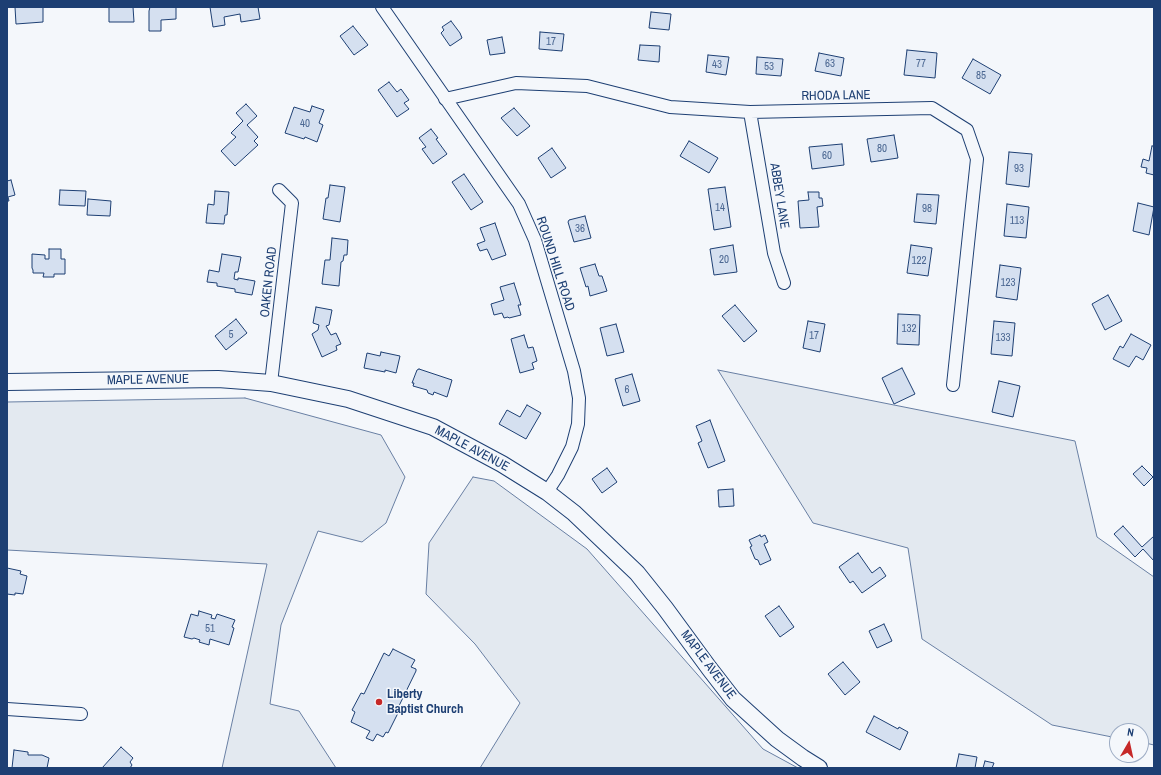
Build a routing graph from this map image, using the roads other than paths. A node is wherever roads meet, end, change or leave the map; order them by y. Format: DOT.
graph roads {
  1 [pos="382,7"];
  2 [pos="445,99"];
  3 [pos="750,112"];
  4 [pos="279,190"];
  5 [pos="784,283"];
  6 [pos="7,382"];
  7 [pos="271,383"];
  8 [pos="953,385"];
  9 [pos="547,492"];
  10 [pos="7,709"];
  11 [pos="82,714"];
  12 [pos="820,768"];
  1 -- 2 [label="street, ROUND HILL ROAD"];
  2 -- 3 [label="street, RHODA LANE"];
  2 -- 9 [label="street, ROUND HILL ROAD"];
  3 -- 5 [label="street, ABBEY LANE"];
  3 -- 8 [label="street, RHODA LANE"];
  4 -- 7 [label="street, OAKEN ROAD"];
  6 -- 7 [label="main road, MAPLE AVENUE"];
  7 -- 9 [label="main road, MAPLE AVENUE"];
  9 -- 12 [label="main road, MAPLE AVENUE"];
  10 -- 11 [label="street"];
}
